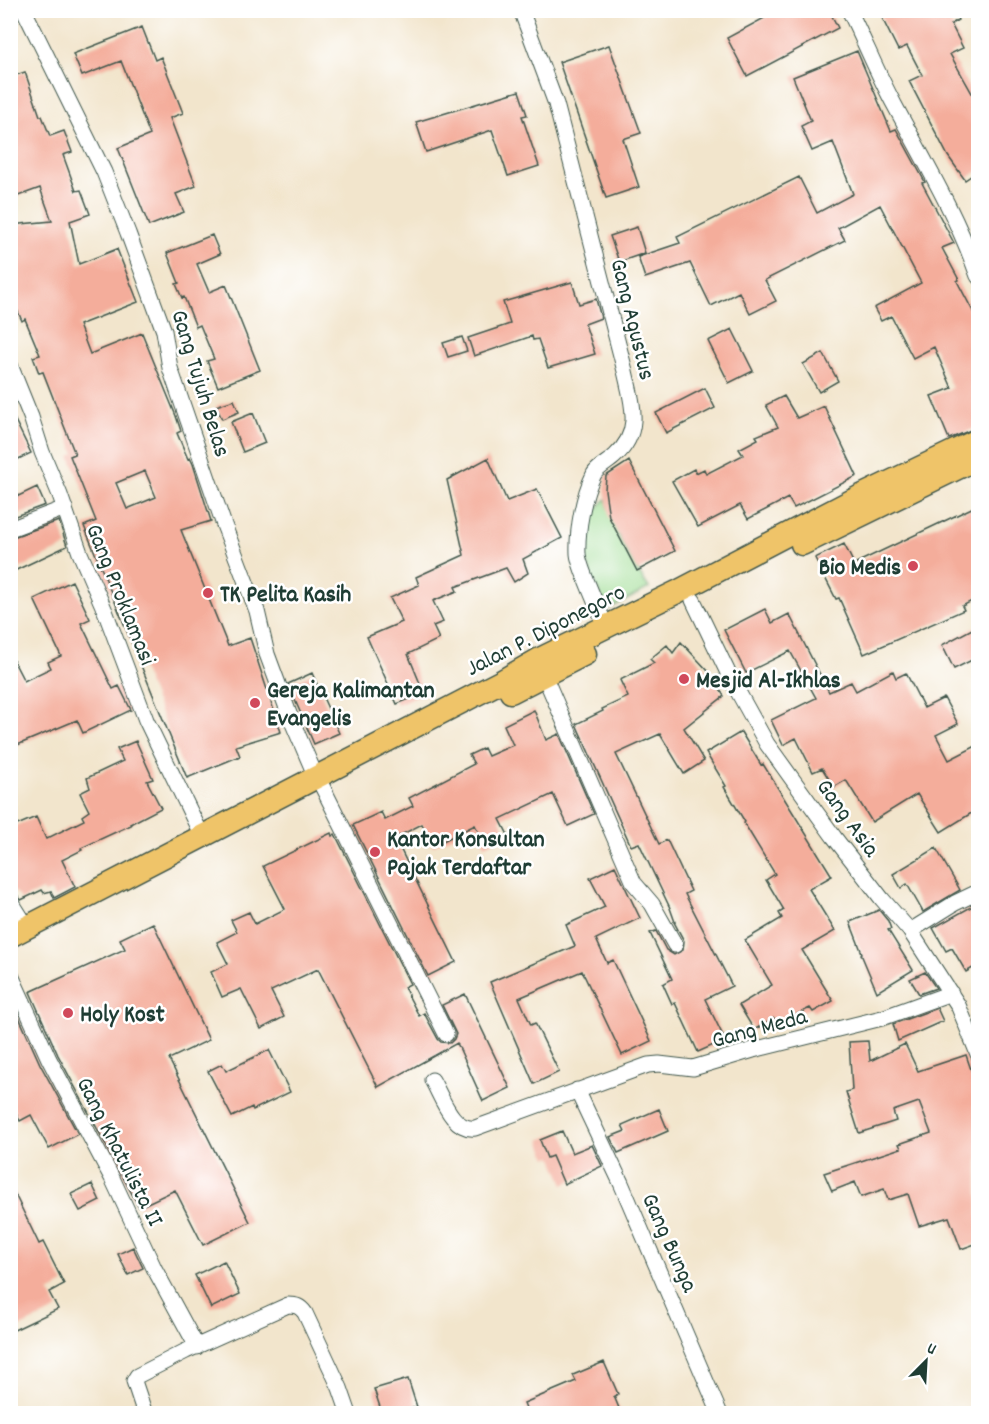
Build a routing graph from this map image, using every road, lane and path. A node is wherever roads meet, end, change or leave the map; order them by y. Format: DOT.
graph roads {
  1 [pos="24,10"];
  2 [pos="521,10"];
  3 [pos="849,10"];
  4 [pos="978,276"];
  5 [pos="10,365"];
  6 [pos="978,441"];
  7 [pos="978,458"];
  8 [pos="65,508"];
  9 [pos="10,529"];
  10 [pos="693,600"];
  11 [pos="606,627"];
  12 [pos="541,668"];
  13 [pos="319,782"];
  14 [pos="202,836"];
  15 [pos="978,892"];
  16 [pos="10,900"];
  17 [pos="19,931"];
  18 [pos="910,931"];
  19 [pos="675,945"];
  20 [pos="10,950"];
  21 [pos="10,973"];
  22 [pos="951,993"];
  23 [pos="446,1034"];
  24 [pos="978,1054"];
  25 [pos="432,1080"];
  26 [pos="577,1090"];
  27 [pos="197,1347"];
  28 [pos="145,1413"];
  29 [pos="349,1413"];
  30 [pos="720,1413"];
  1 -- 13 [label="street, Gang Tujuh Belas"];
  2 -- 11 [label="street, Gang Agustus"];
  3 -- 4 [label="street"];
  5 -- 8 [label="street, Gang Proklamasi"];
  6 -- 11 [label="main road, Jalan P. Diponegoro"];
  7 -- 10 [label="main road, Jalan P. Diponegoro"];
  8 -- 9 [label="street"];
  8 -- 14 [label="street, Gang Proklamasi"];
  10 -- 12 [label="main road, Jalan P. Diponegoro"];
  10 -- 18 [label="street, Gang Asia"];
  11 -- 12 [label="main road, Jalan P. Diponegoro"];
  12 -- 13 [label="main road, Jalan P. Diponegoro"];
  12 -- 19 [label="street"];
  13 -- 14 [label="main road, Jalan P. Diponegoro"];
  13 -- 20 [label="main road, Jalan P. Diponegoro"];
  13 -- 23 [label="street, Gang Tujuh Belas"];
  14 -- 17 [label="main road, Jalan P. Diponegoro"];
  15 -- 18 [label="street"];
  16 -- 17 [label="street"];
  18 -- 22 [label="street, Gang Asia"];
  21 -- 27 [label="street, Gang Khatulista II"];
  22 -- 24 [label="street, Gang Asia"];
  22 -- 26 [label="street, Gang Meda"];
  25 -- 26 [label="street, Gang Meda"];
  26 -- 30 [label="street, Gang Bunga"];
  27 -- 28 [label="street"];
  27 -- 29 [label="street"];
}
